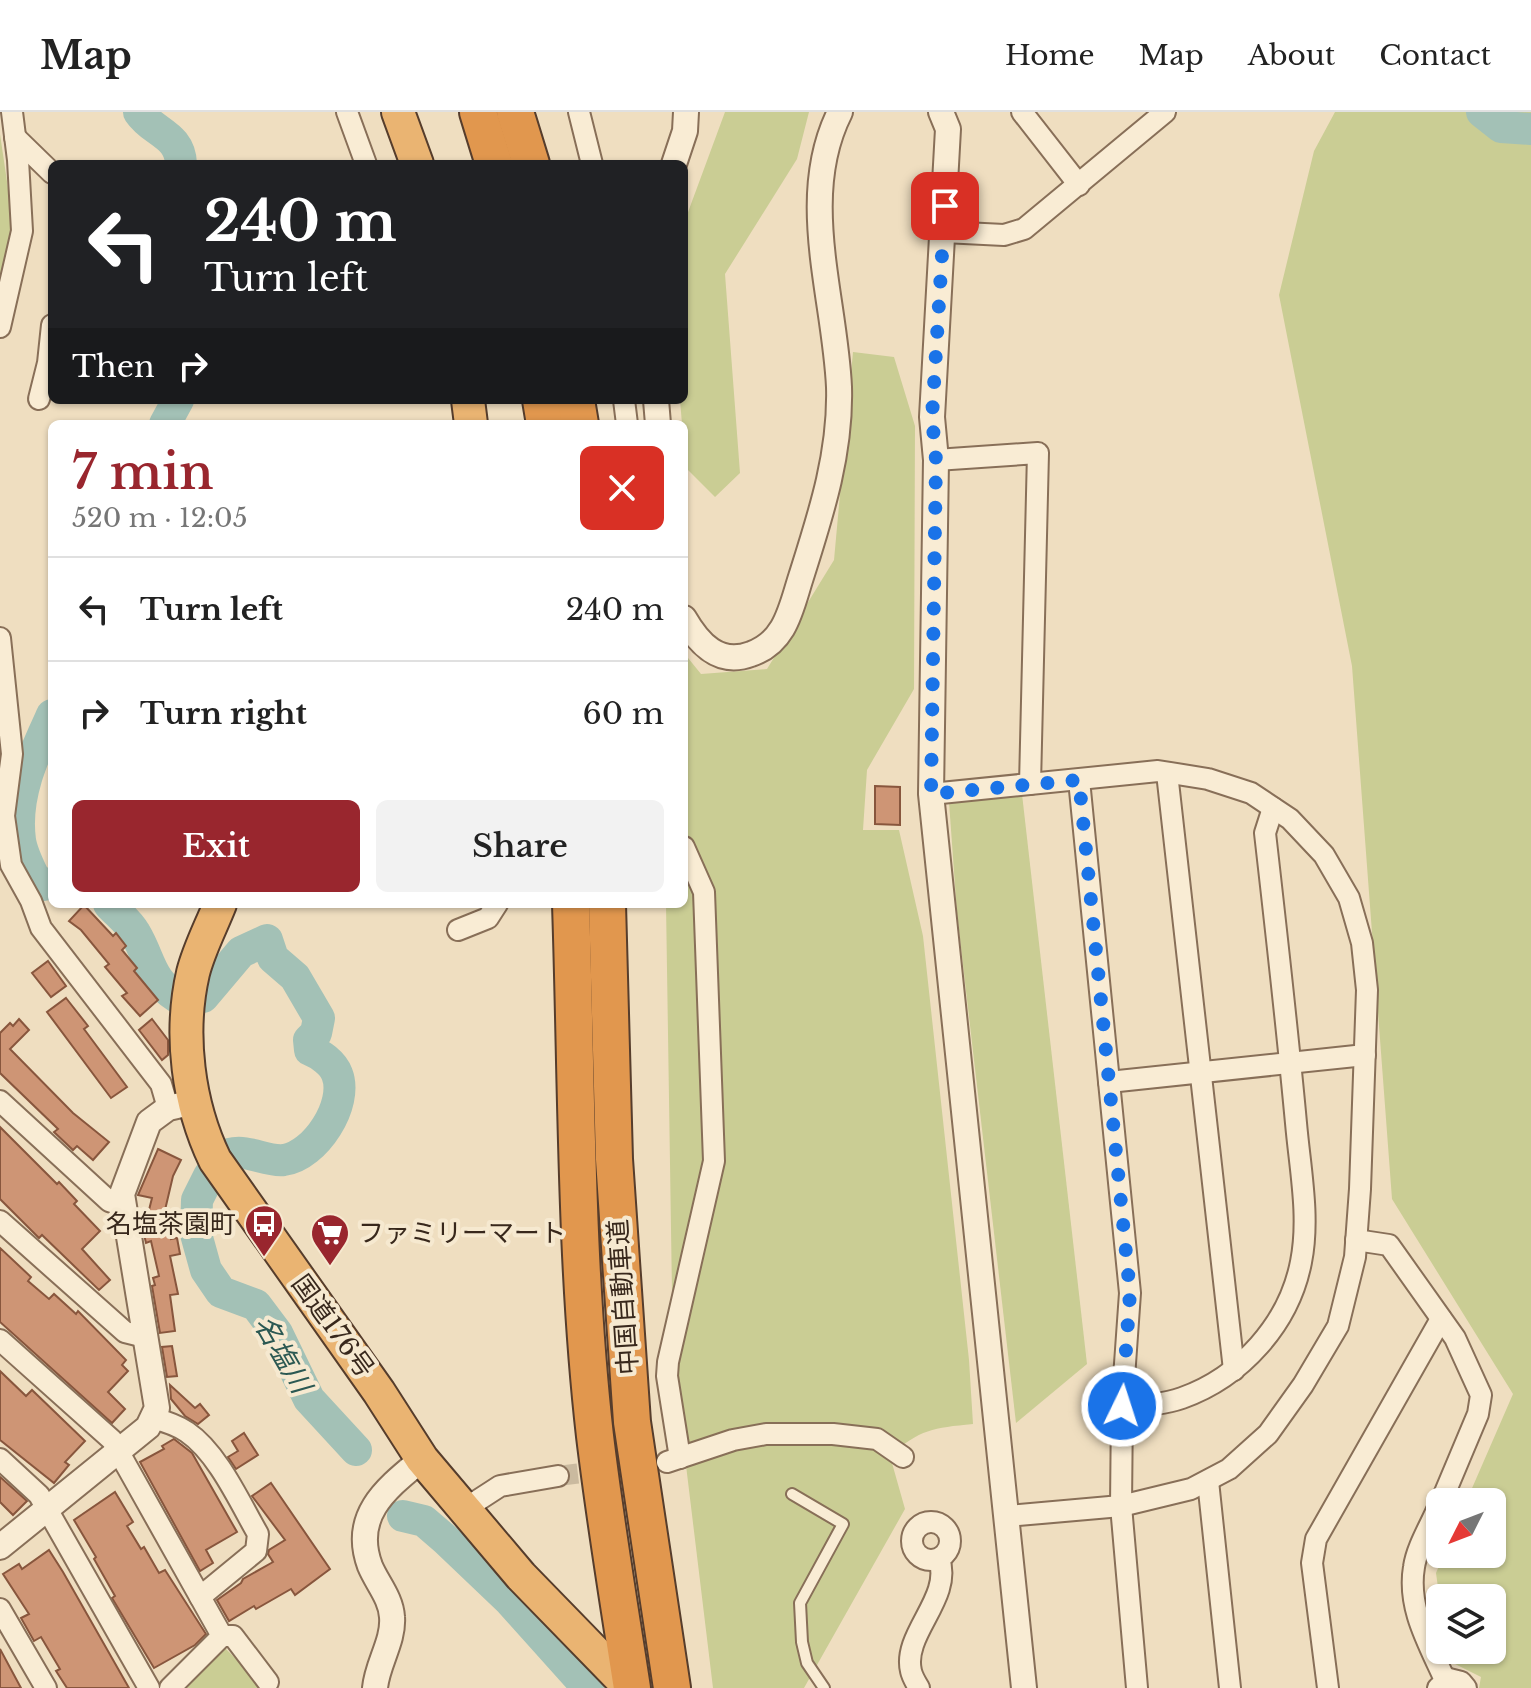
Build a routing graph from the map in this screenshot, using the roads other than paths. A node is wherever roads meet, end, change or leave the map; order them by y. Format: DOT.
graph roads {
  1 [pos="12,112"];
  2 [pos="347,112"];
  3 [pos="398,112"];
  4 [pos="478,112"];
  5 [pos="515,112"];
  6 [pos="579,112"];
  7 [pos="686,112"];
  8 [pos="840,112"];
  9 [pos="941,112"];
  10 [pos="1022,112"];
  11 [pos="1165,112"];
  12 [pos="15,137"];
  13 [pos="365,160"];
  14 [pos="416,160"];
  15 [pos="493,160"];
  16 [pos="530,160"];
  17 [pos="591,160"];
  18 [pos="675,160"];
  19 [pos="48,168"];
  20 [pos="1079,185"];
  21 [pos="944,232"];
  22 [pos="0,327"];
  23 [pos="48,363"];
  24 [pos="39,399"];
  25 [pos="936,460"];
  26 [pos="688,623"];
  27 [pos="0,638"];
  28 [pos="1167,773"];
  29 [pos="1079,780"];
  30 [pos="1030,784"];
  31 [pos="931,794"];
  32 [pos="1273,808"];
  33 [pos="688,856"];
  34 [pos="218,908"];
  35 [pos="494,908"];
  36 [pos="571,908"];
  37 [pos="607,908"];
  38 [pos="458,930"];
  39 [pos="1365,1055"];
  40 [pos="1291,1063"];
  41 [pos="1199,1073"];
  42 [pos="1109,1082"];
  43 [pos="0,1101"];
  44 [pos="181,1105"];
  45 [pos="124,1206"];
  46 [pos="0,1221"];
  47 [pos="1356,1240"];
  48 [pos="1441,1319"];
  49 [pos="145,1337"];
  50 [pos="0,1340"];
  51 [pos="1234,1370"];
  52 [pos="1122,1406"];
  53 [pos="152,1418"];
  54 [pos="118,1452"];
  55 [pos="903,1457"];
  56 [pos="0,1459"];
  57 [pos="422,1459"];
  58 [pos="558,1476"];
  59 [pos="1208,1481"];
  60 [pos="1446,1488"];
  61 [pos="792,1494"];
  62 [pos="1121,1506"];
  63 [pos="47,1508"];
  64 [pos="463,1510"];
  65 [pos="1008,1516"];
  66 [pos="1426,1536"];
  67 [pos="0,1547"];
  68 [pos="939,1559"];
  69 [pos="200,1597"];
  70 [pos="0,1609"];
  71 [pos="222,1636"];
  72 [pos="268,1682"];
  73 [pos="1442,1684"];
  74 [pos="46,1688"];
  75 [pos="149,1688"];
  76 [pos="170,1688"];
  77 [pos="375,1688"];
  78 [pos="631,1688"];
  79 [pos="672,1688"];
  80 [pos="824,1688"];
  81 [pos="919,1688"];
  82 [pos="1024,1688"];
  83 [pos="1137,1688"];
  84 [pos="1230,1688"];
  85 [pos="1328,1688"];
  86 [pos="1466,1688"];
  1 -- 12 [label="street"];
  2 -- 13 [label="street"];
  3 -- 14 [label="highway"];
  4 -- 15 [label="highway"];
  5 -- 16 [label="highway"];
  6 -- 17 [label="street"];
  7 -- 18 [label="street"];
  8 -- 26 [label="street"];
  9 -- 21 [label="street"];
  10 -- 20 [label="street"];
  11 -- 20 [label="street"];
  12 -- 19 [label="street"];
  12 -- 22 [label="street"];
  20 -- 21 [label="street"];
  21 -- 25 [label="street"];
  23 -- 24 [label="street"];
  25 -- 30 [label="street"];
  25 -- 31 [label="street"];
  27 -- 44 [label="street"];
  28 -- 29 [label="street"];
  28 -- 32 [label="street"];
  28 -- 41 [label="street"];
  29 -- 30 [label="street"];
  29 -- 42 [label="street"];
  30 -- 31 [label="street"];
  31 -- 65 [label="street"];
  32 -- 39 [label="street"];
  32 -- 40 [label="street"];
  33 -- 55 [label="street"];
  34 -- 44 [label="highway, 国道176号"];
  35 -- 38 [label="street"];
  36 -- 78 [label="highway, 中国自動車道"];
  37 -- 79 [label="highway, 中国自動車道"];
  39 -- 40 [label="street"];
  39 -- 47 [label="street"];
  40 -- 41 [label="street"];
  40 -- 51 [label="street"];
  41 -- 42 [label="street"];
  41 -- 51 [label="street"];
  42 -- 52 [label="street"];
  43 -- 45 [label="street"];
  44 -- 45 [label="street"];
  44 -- 57 [label="highway, 国道176号"];
  45 -- 49 [label="street"];
  46 -- 49 [label="street"];
  47 -- 48 [label="street"];
  47 -- 59 [label="street"];
  48 -- 60 [label="street"];
  48 -- 85 [label="street"];
  49 -- 53 [label="street"];
  50 -- 54 [label="street"];
  51 -- 52 [label="street"];
  52 -- 62 [label="street"];
  53 -- 54 [label="street"];
  53 -- 69 [label="street"];
  54 -- 63 [label="street"];
  54 -- 69 [label="street"];
  56 -- 63 [label="street"];
  57 -- 64 [label="highway, 国道176号"];
  57 -- 77 [label="street"];
  58 -- 64 [label="street"];
  59 -- 62 [label="street"];
  59 -- 84 [label="street"];
  61 -- 80 [label="lane"];
  62 -- 65 [label="street"];
  62 -- 83 [label="street"];
  63 -- 67 [label="street"];
  63 -- 75 [label="street"];
  64 -- 78 [label="highway, 国道176号"];
  65 -- 82 [label="street"];
  66 -- 73 [label="street"];
  68 -- 81 [label="street"];
  69 -- 71 [label="street"];
  70 -- 74 [label="street"];
  71 -- 72 [label="street"];
  71 -- 76 [label="street"];
  73 -- 86 [label="street"];
}
